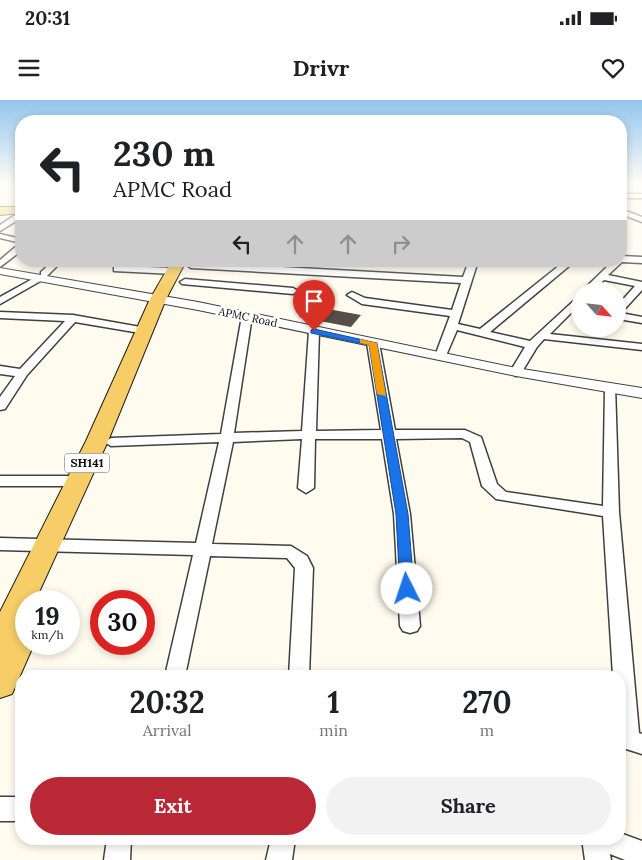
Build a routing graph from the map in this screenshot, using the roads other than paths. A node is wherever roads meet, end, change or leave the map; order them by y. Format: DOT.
graph roads {
  1 [pos="10,219"];
  2 [pos="0,229"];
  3 [pos="0,236"];
  4 [pos="15,240"];
  5 [pos="15,252"];
  6 [pos="627,259"];
  7 [pos="642,260"];
  8 [pos="0,265"];
  9 [pos="52,267"];
  10 [pos="471,267"];
  11 [pos="564,267"];
  12 [pos="612,267"];
  13 [pos="117,269"];
  14 [pos="0,271"];
  15 [pos="42,276"];
  16 [pos="602,277"];
  17 [pos="466,280"];
  18 [pos="176,281"];
  19 [pos="597,282"];
  20 [pos="642,285"];
  21 [pos="293,291"];
  22 [pos="352,295"];
  23 [pos="0,301"];
  24 [pos="626,302"];
  25 [pos="571,307"];
  26 [pos="456,314"];
  27 [pos="0,315"];
  28 [pos="248,316"];
  29 [pos="626,317"];
  30 [pos="73,318"];
  31 [pos="642,320"];
  32 [pos="453,326"];
  33 [pos="146,331"];
  34 [pos="314,331"];
  35 [pos="482,333"];
  36 [pos="542,336"];
  37 [pos="590,340"];
  38 [pos="373,343"];
  39 [pos="532,345"];
  40 [pos="642,347"];
  41 [pos="442,353"];
  42 [pos="518,369"];
  43 [pos="0,370"];
  44 [pos="23,373"];
  45 [pos="642,385"];
  46 [pos="611,388"];
  47 [pos="642,393"];
  48 [pos="0,406"];
  49 [pos="390,434"];
  50 [pos="308,435"];
  51 [pos="227,438"];
  52 [pos="111,442"];
  53 [pos="0,481"];
  54 [pos="78,481"];
  55 [pos="306,488"];
  56 [pos="611,512"];
  57 [pos="0,544"];
  58 [pos="55,546"];
  59 [pos="202,549"];
  60 [pos="41,590"];
  61 [pos="410,626"];
  62 [pos="15,648"];
  63 [pos="6,666"];
  64 [pos="176,670"];
  65 [pos="299,670"];
  66 [pos="624,670"];
  67 [pos="626,692"];
  68 [pos="630,740"];
  69 [pos="0,809"];
  70 [pos="15,809"];
  71 [pos="118,845"];
  72 [pos="282,845"];
  73 [pos="595,845"];
  74 [pos="619,845"];
  75 [pos="642,854"];
  76 [pos="117,860"];
  77 [pos="279,860"];
  78 [pos="598,860"];
  1 -- 2 [label="street"];
  3 -- 4 [label="street"];
  5 -- 8 [label="street"];
  6 -- 7 [label="street"];
  8 -- 15 [label="street"];
  9 -- 15 [label="street"];
  10 -- 17 [label="street"];
  11 -- 35 [label="street"];
  12 -- 16 [label="street"];
  13 -- 18 [label="street"];
  14 -- 15 [label="street, APMC Road"];
  15 -- 18 [label="street, APMC Road"];
  15 -- 23 [label="street"];
  16 -- 19 [label="street"];
  16 -- 20 [label="street"];
  17 -- 18 [label="street"];
  17 -- 26 [label="street"];
  18 -- 21 [label="street"];
  18 -- 28 [label="street, APMC Road"];
  18 -- 33 [label="main road, SH141"];
  18 -- 41 [label="street, APMC Road"];
  18 -- 52 [label="main road, SH141"];
  20 -- 24 [label="street"];
  22 -- 26 [label="street"];
  25 -- 36 [label="street"];
  26 -- 32 [label="street"];
  27 -- 30 [label="street"];
  28 -- 34 [label="street, APMC Road"];
  28 -- 51 [label="street"];
  29 -- 31 [label="street"];
  30 -- 33 [label="street"];
  30 -- 44 [label="street"];
  32 -- 35 [label="street"];
  32 -- 41 [label="street"];
  33 -- 54 [label="main road, SH141"];
  34 -- 38 [label="street, APMC Road"];
  34 -- 50 [label="street"];
  35 -- 39 [label="street"];
  36 -- 37 [label="street"];
  36 -- 39 [label="street"];
  37 -- 40 [label="street"];
  38 -- 41 [label="street, APMC Road"];
  38 -- 49 [label="street"];
  39 -- 42 [label="street"];
  41 -- 42 [label="street, APMC Road"];
  42 -- 45 [label="street, APMC Road"];
  42 -- 46 [label="street, APMC Road"];
  43 -- 44 [label="street"];
  44 -- 48 [label="street"];
  46 -- 47 [label="street, APMC Road"];
  46 -- 56 [label="street"];
  49 -- 50 [label="street"];
  49 -- 56 [label="street"];
  49 -- 61 [label="street"];
  50 -- 51 [label="street"];
  50 -- 55 [label="street"];
  51 -- 52 [label="street"];
  51 -- 59 [label="street"];
  52 -- 58 [label="main road, SH141"];
  53 -- 54 [label="street"];
  54 -- 58 [label="main road, SH141"];
  56 -- 66 [label="street"];
  57 -- 58 [label="street"];
  58 -- 59 [label="street"];
  58 -- 60 [label="main road, SH141"];
  58 -- 63 [label="main road, SH141"];
  59 -- 64 [label="street"];
  59 -- 65 [label="street"];
  62 -- 63 [label="main road, SH141"];
  67 -- 68 [label="street"];
  69 -- 70 [label="street"];
  71 -- 76 [label="street"];
  72 -- 77 [label="street"];
  73 -- 78 [label="street"];
  74 -- 75 [label="street"];
}
